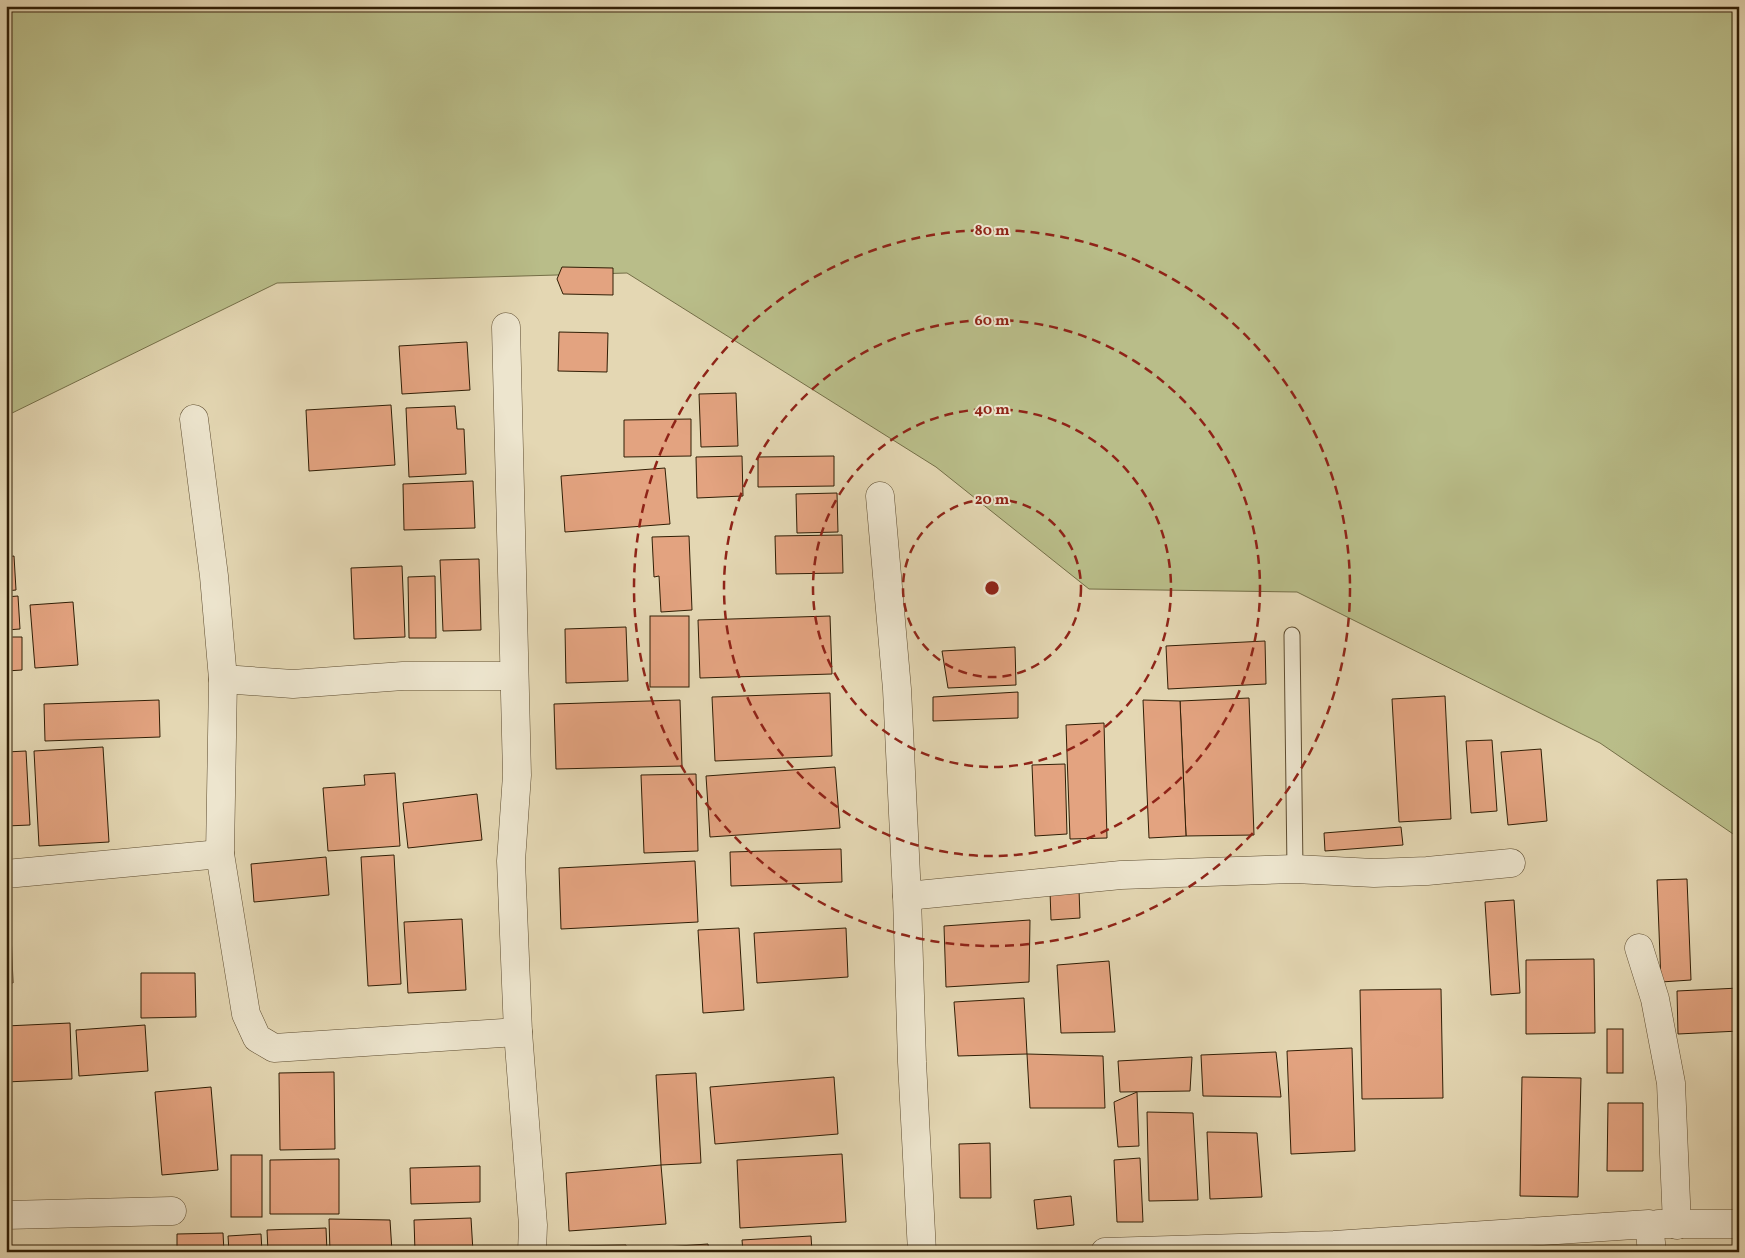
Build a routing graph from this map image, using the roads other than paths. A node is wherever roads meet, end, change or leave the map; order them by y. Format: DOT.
graph roads {
  1 [pos="506,327"];
  2 [pos="194,419"];
  3 [pos="880,496"];
  4 [pos="1292,635"];
  5 [pos="514,676"];
  6 [pos="223,679"];
  7 [pos="220,854"];
  8 [pos="1511,863"];
  9 [pos="1295,869"];
  10 [pos="6,874"];
  11 [pos="907,896"];
  12 [pos="1639,948"];
  13 [pos="518,1032"];
  14 [pos="172,1211"];
  15 [pos="6,1215"];
  16 [pos="1649,1224"];
  17 [pos="1677,1224"];
  18 [pos="1739,1224"];
  19 [pos="532,1252"];
  20 [pos="922,1252"];
  21 [pos="1105,1252"];
  22 [pos="1652,1252"];
  1 -- 5 [label="street"];
  2 -- 6 [label="street"];
  3 -- 11 [label="street"];
  4 -- 9 [label="lane"];
  5 -- 6 [label="street"];
  5 -- 13 [label="street"];
  6 -- 7 [label="street"];
  7 -- 10 [label="street"];
  7 -- 13 [label="street"];
  8 -- 9 [label="street"];
  9 -- 11 [label="street"];
  11 -- 20 [label="street"];
  12 -- 17 [label="street"];
  13 -- 19 [label="street"];
  14 -- 15 [label="street"];
  16 -- 17 [label="street"];
  16 -- 21 [label="street"];
  16 -- 22 [label="street"];
  17 -- 18 [label="street"];
}
